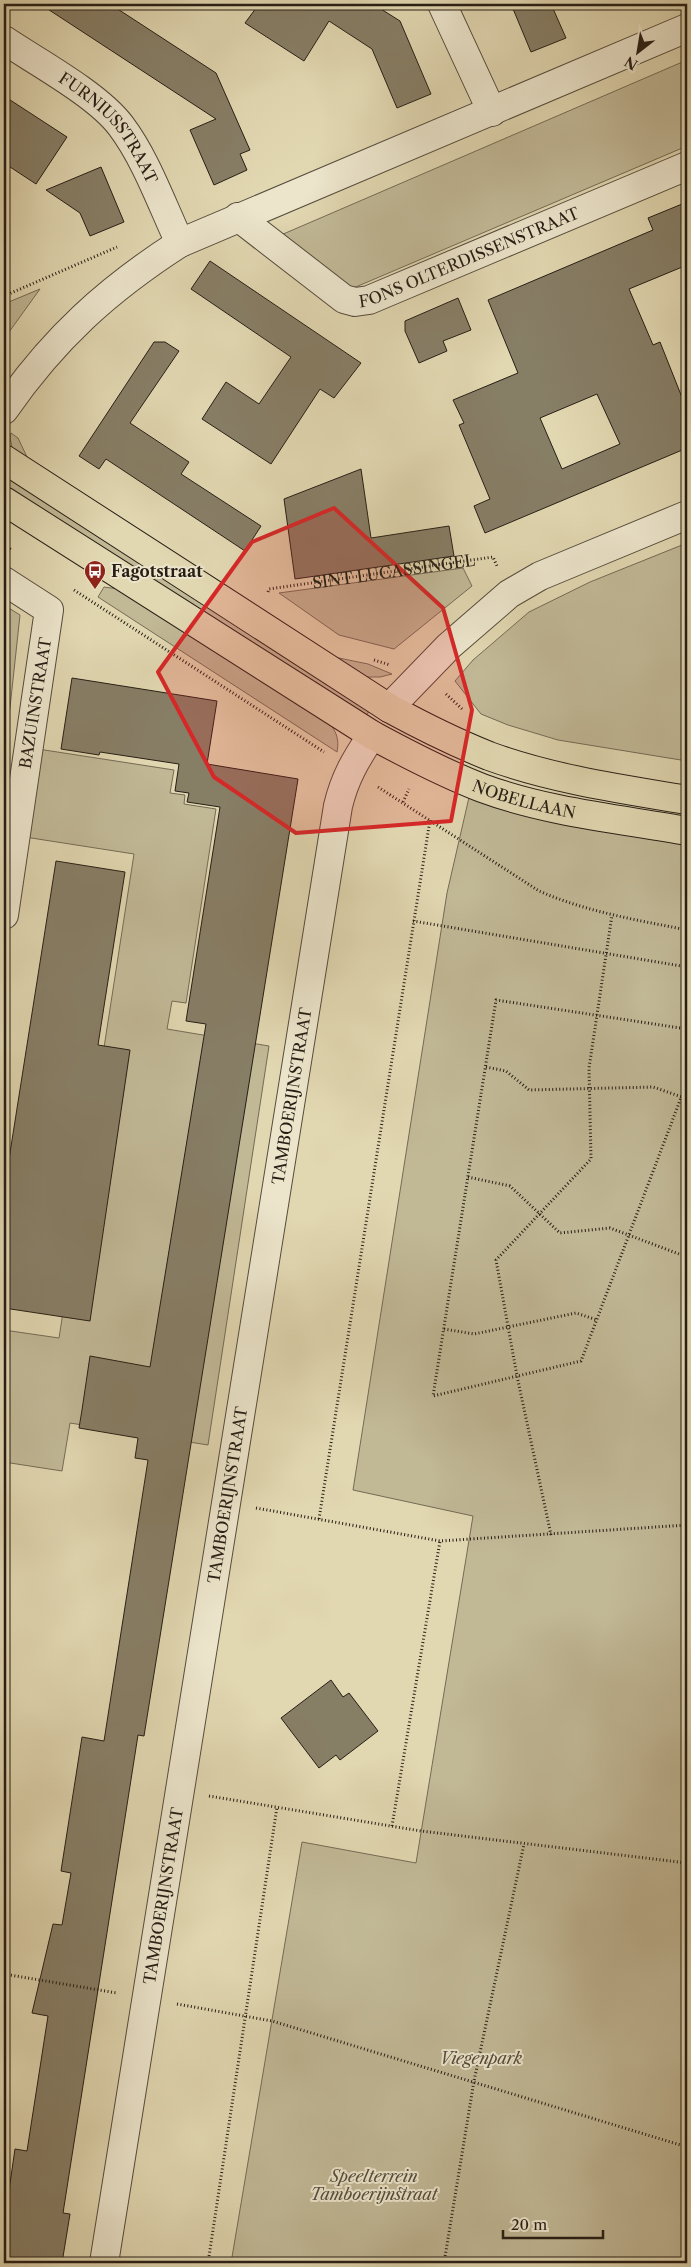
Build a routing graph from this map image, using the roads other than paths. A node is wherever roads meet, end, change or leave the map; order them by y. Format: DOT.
graph roads {
  1 [pos="442,4"];
  2 [pos="687,28"];
  3 [pos="4,40"];
  4 [pos="492,112"];
  5 [pos="687,166"];
  6 [pos="238,217"];
  7 [pos="180,243"];
  8 [pos="4,410"];
  9 [pos="4,459"];
  10 [pos="4,501"];
  11 [pos="687,515"];
  12 [pos="4,581"];
  13 [pos="389,708"];
  14 [pos="372,735"];
  15 [pos="687,800"];
  16 [pos="687,831"];
  17 [pos="4,915"];
  18 [pos="104,2263"];
  1 -- 4 [label="street"];
  2 -- 4 [label="street"];
  3 -- 7 [label="street, FURNIUSSTRAAT"];
  4 -- 6 [label="street"];
  5 -- 6 [label="street, FONS OLTERDISSENSTRAAT"];
  6 -- 7 [label="street"];
  7 -- 8 [label="street"];
  9 -- 13 [label="main road"];
  10 -- 14 [label="main road"];
  11 -- 13 [label="street"];
  12 -- 17 [label="street, BAZUINSTRAAT"];
  13 -- 15 [label="main road, NOBELLAAN"];
  14 -- 16 [label="main road, NOBELLAAN"];
  14 -- 18 [label="street, TAMBOERIJNSTRAAT"];
}
